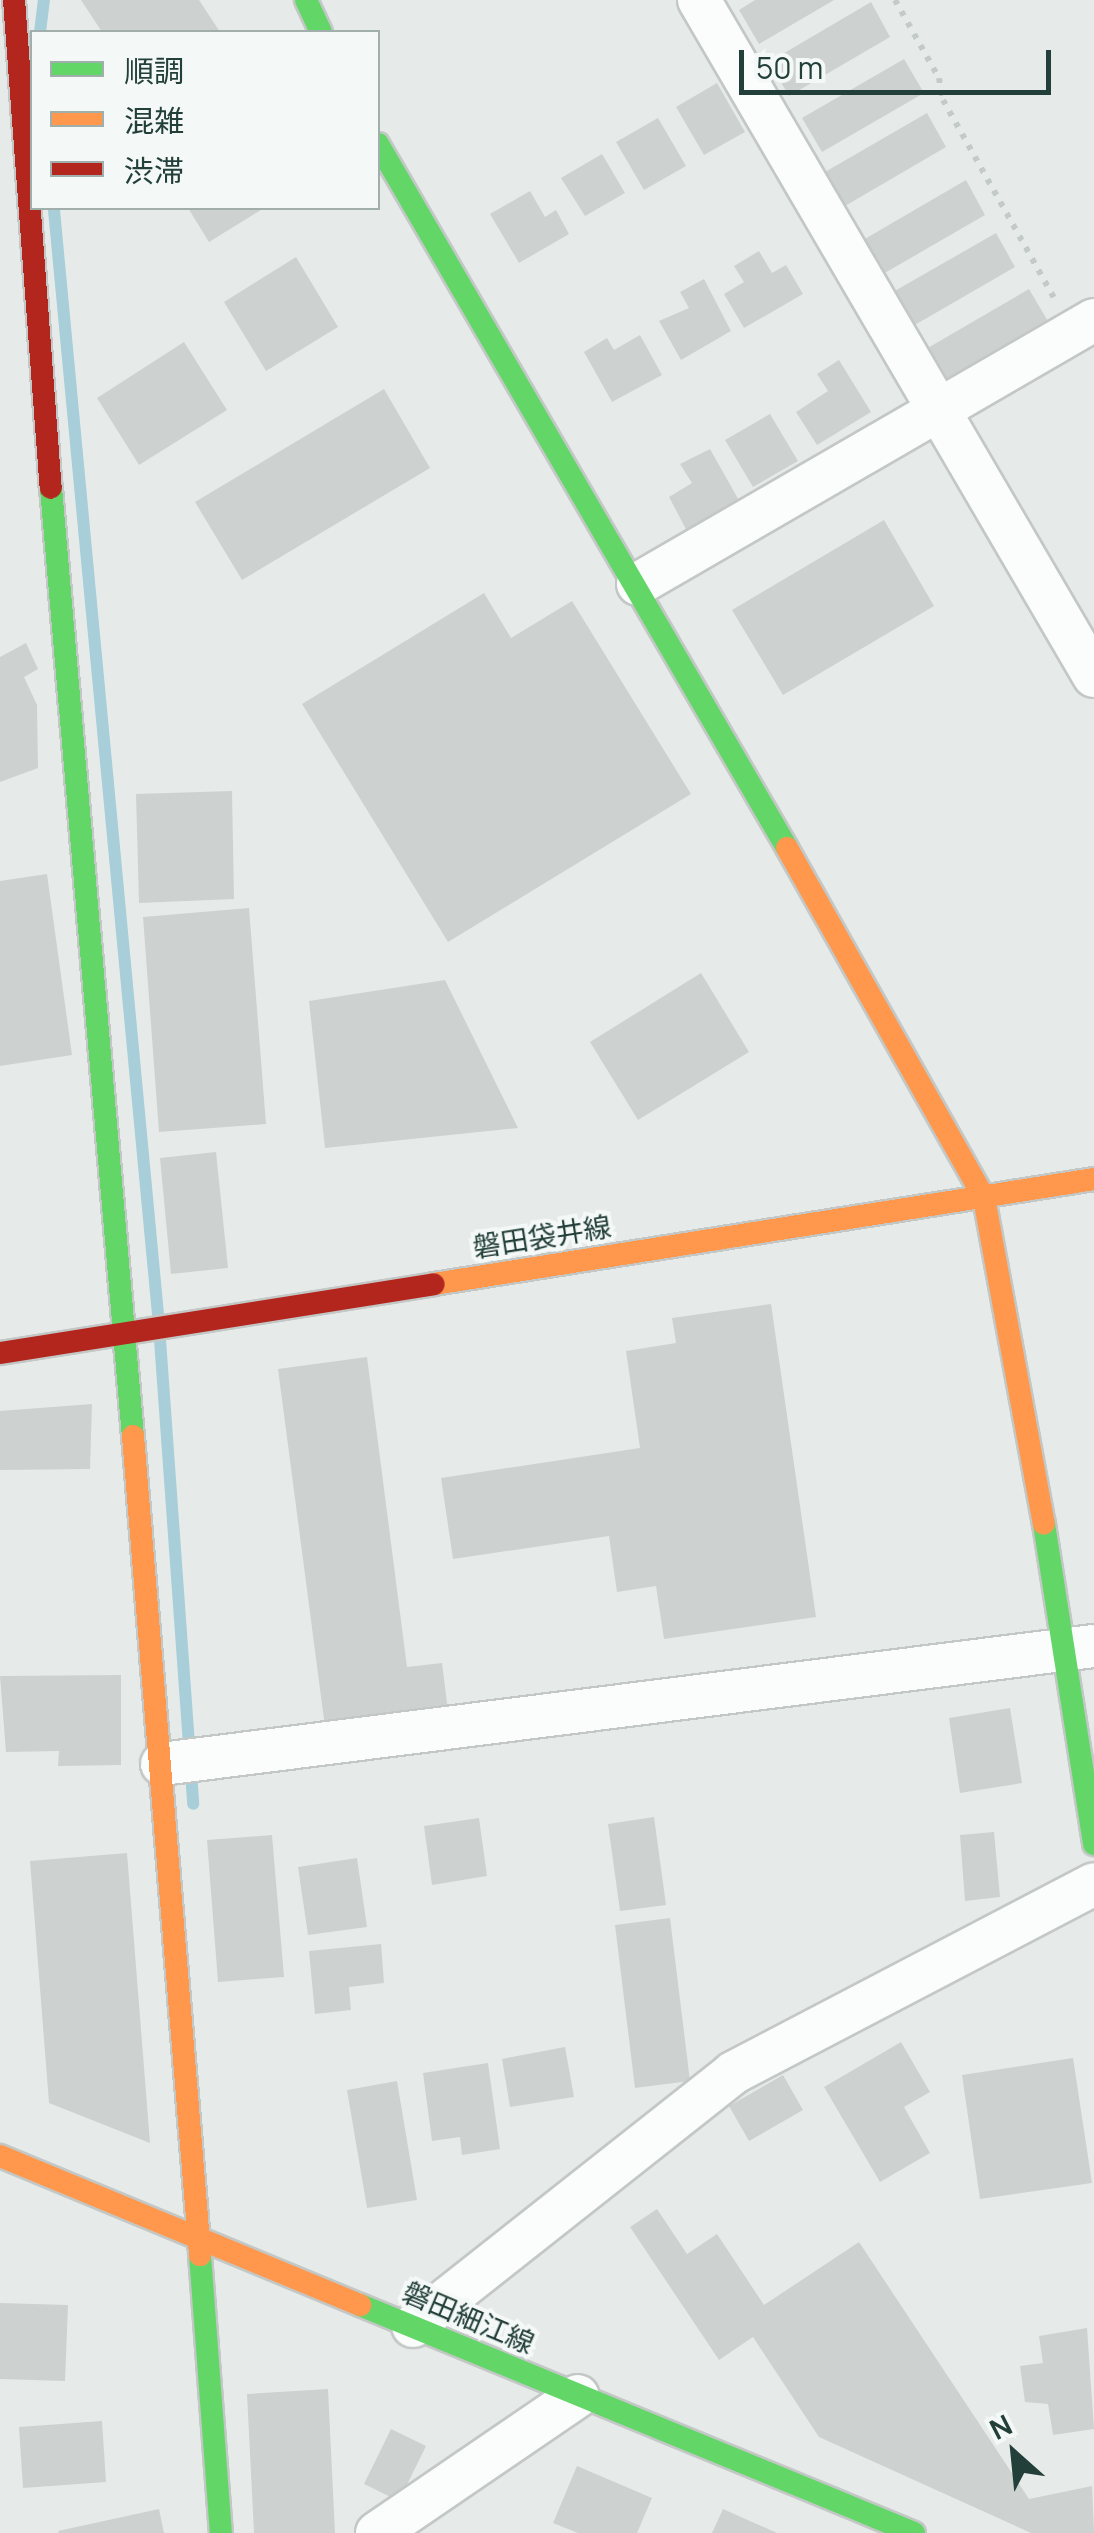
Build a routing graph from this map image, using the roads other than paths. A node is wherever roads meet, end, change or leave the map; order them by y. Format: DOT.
graph roads {
  1 [pos="306,0"];
  2 [pos="698,0"];
  3 [pos="9,27"];
  4 [pos="320,30"];
  5 [pos="380,147"];
  6 [pos="1084,326"];
  7 [pos="940,410"];
  8 [pos="638,584"];
  9 [pos="1094,676"];
  10 [pos="1094,1178"];
  11 [pos="984,1198"];
  12 [pos="123,1330"];
  13 [pos="0,1353"];
  14 [pos="1081,1648"];
  15 [pos="162,1764"];
  16 [pos="1094,1844"];
  17 [pos="1094,1884"];
  18 [pos="0,2156"];
  19 [pos="200,2236"];
  20 [pos="413,2326"];
  21 [pos="578,2396"];
  22 [pos="221,2533"];
  23 [pos="377,2533"];
  24 [pos="914,2533"];
  1 -- 4 [label="street"];
  2 -- 7 [label="street"];
  3 -- 12 [label="street"];
  5 -- 8 [label="street"];
  6 -- 7 [label="street"];
  7 -- 8 [label="street"];
  7 -- 9 [label="street"];
  8 -- 11 [label="street"];
  10 -- 11 [label="street, 磐田袋井線"];
  11 -- 12 [label="street, 磐田袋井線"];
  11 -- 14 [label="street"];
  12 -- 13 [label="street, 磐田袋井線"];
  12 -- 15 [label="street"];
  14 -- 15 [label="street"];
  14 -- 16 [label="street"];
  15 -- 19 [label="street"];
  17 -- 20 [label="street"];
  18 -- 19 [label="street, 磐田細江線"];
  19 -- 20 [label="street, 磐田細江線"];
  19 -- 22 [label="street"];
  20 -- 21 [label="street, 磐田細江線"];
  21 -- 23 [label="street"];
  21 -- 24 [label="street, 磐田細江線"];
}
